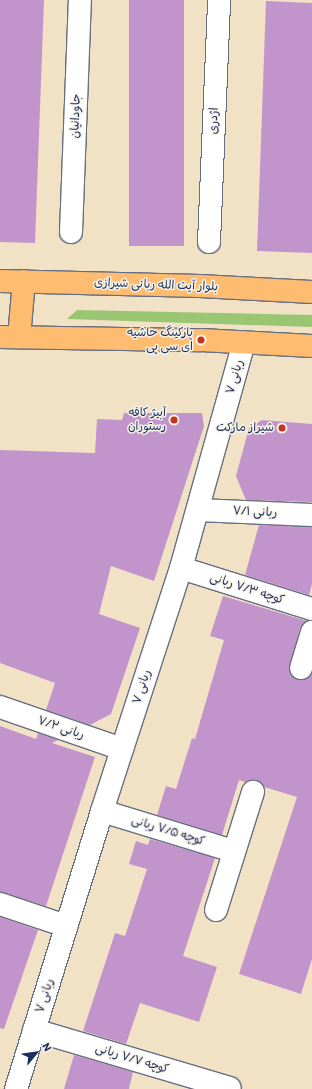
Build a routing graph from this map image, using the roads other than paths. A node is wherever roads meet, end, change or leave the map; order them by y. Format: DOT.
graph roads {
  1 [pos="80,0"];
  2 [pos="219,0"];
  3 [pos="71,232"];
  4 [pos="210,242"];
  5 [pos="0,281"];
  6 [pos="24,281"];
  7 [pos="312,292"];
  8 [pos="10,337"];
  9 [pos="244,343"];
  10 [pos="312,346"];
  11 [pos="198,510"];
  12 [pos="312,515"];
  13 [pos="181,568"];
  14 [pos="312,610"];
  15 [pos="312,632"];
  16 [pos="301,668"];
  17 [pos="0,707"];
  18 [pos="122,749"];
  19 [pos="253,792"];
  20 [pos="102,811"];
  21 [pos="233,851"];
  22 [pos="0,904"];
  23 [pos="216,910"];
  24 [pos="66,926"];
  25 [pos="34,1030"];
  26 [pos="230,1088"];
  27 [pos="16,1089"];
  1 -- 3 [label="street, جاودانیان"];
  2 -- 4 [label="street, اژدری"];
  5 -- 6 [label="main road, بلوار آیت الله ربانی شیرازی"];
  6 -- 7 [label="main road, بلوار آیت الله ربانی شیرازی"];
  6 -- 8 [label="main road"];
  8 -- 9 [label="main road"];
  9 -- 10 [label="main road"];
  9 -- 11 [label="street, ربانی ۷"];
  11 -- 12 [label="street, ربانی ۷/۱"];
  11 -- 13 [label="street, ربانی ۷"];
  13 -- 14 [label="street, کوچه ۷/۳ ربانی"];
  13 -- 18 [label="street, ربانی ۷"];
  15 -- 16 [label="street"];
  17 -- 18 [label="street, ربانی ۷/۲"];
  18 -- 20 [label="street, ربانی ۷"];
  19 -- 21 [label="street"];
  20 -- 21 [label="street, کوچه ۷/۵ ربانی"];
  20 -- 24 [label="street, ربانی ۷"];
  21 -- 23 [label="street"];
  22 -- 24 [label="street"];
  24 -- 25 [label="street, ربانی ۷"];
  25 -- 26 [label="street, کوچه ۷/۷ ربانی"];
  25 -- 27 [label="street, ربانی ۷"];
}
